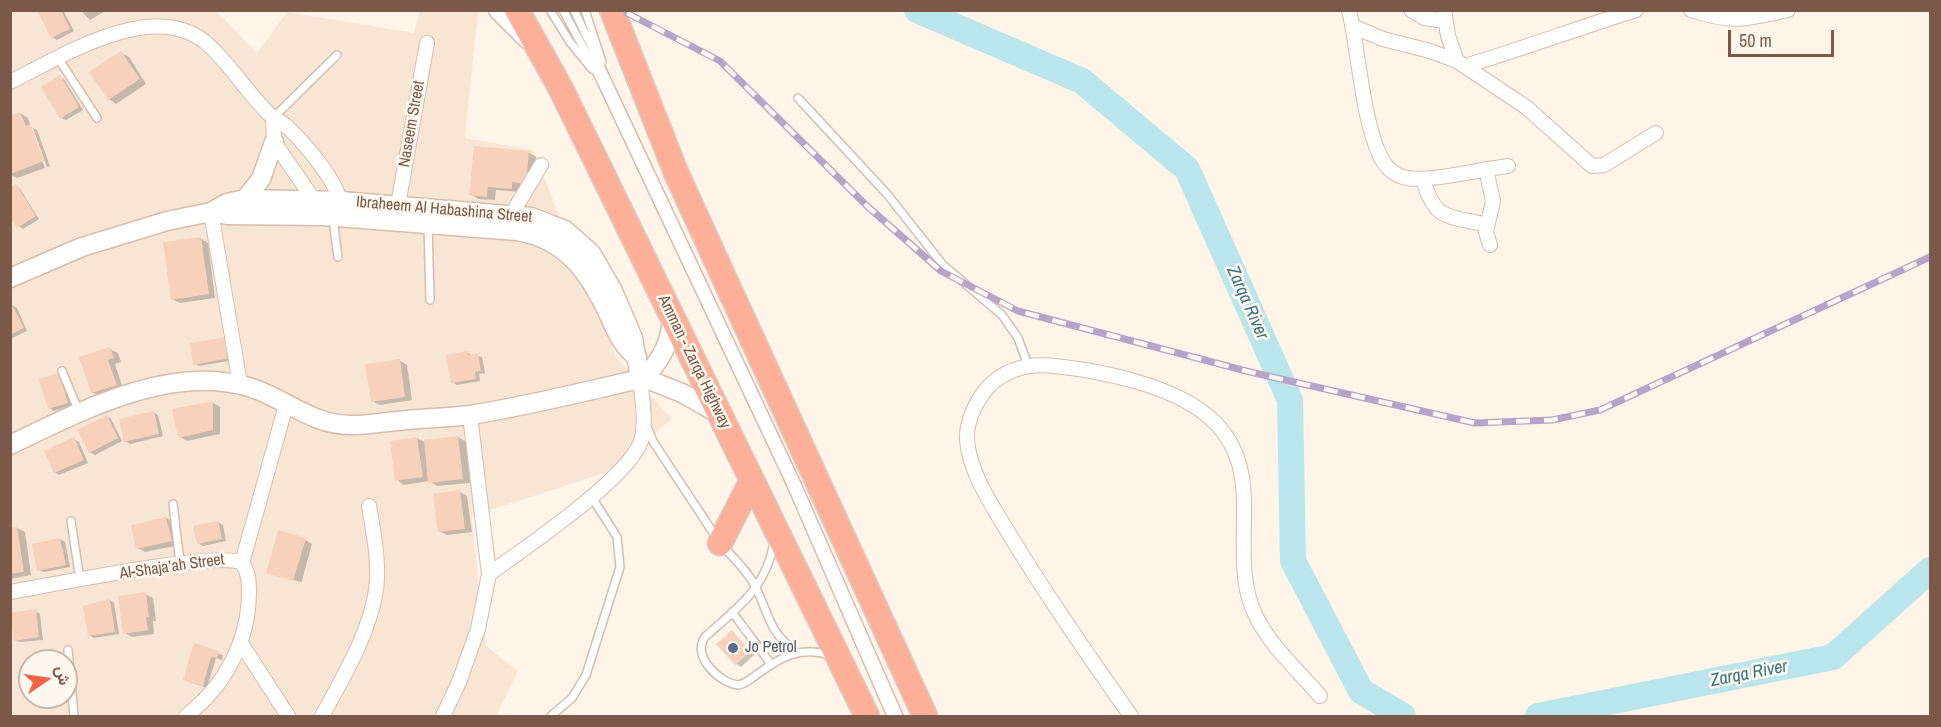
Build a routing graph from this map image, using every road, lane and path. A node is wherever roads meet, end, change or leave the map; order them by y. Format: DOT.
graph roads {
  1 [pos="498,10"];
  2 [pos="517,10"];
  3 [pos="550,10"];
  4 [pos="563,10"];
  5 [pos="574,10"];
  6 [pos="585,10"];
  7 [pos="612,10"];
  8 [pos="1349,10"];
  9 [pos="1411,10"];
  10 [pos="1636,10"];
  11 [pos="1691,10"];
  12 [pos="1788,10"];
  13 [pos="1444,16"];
  14 [pos="1352,26"];
  15 [pos="427,43"];
  16 [pos="337,55"];
  17 [pos="543,55"];
  18 [pos="58,58"];
  19 [pos="1461,63"];
  20 [pos="601,73"];
  21 [pos="10,82"];
  22 [pos="798,98"];
  23 [pos="97,118"];
  24 [pos="273,118"];
  25 [pos="1656,133"];
  26 [pos="274,142"];
  27 [pos="541,165"];
  28 [pos="1508,166"];
  29 [pos="1486,169"];
  30 [pos="1424,179"];
  31 [pos="245,199"];
  32 [pos="314,200"];
  33 [pos="398,205"];
  34 [pos="211,212"];
  35 [pos="335,213"];
  36 [pos="507,222"];
  37 [pos="428,225"];
  38 [pos="1487,225"];
  39 [pos="1490,245"];
  40 [pos="338,257"];
  41 [pos="10,278"];
  42 [pos="430,300"];
  43 [pos="672,316"];
  44 [pos="1028,365"];
  45 [pos="62,370"];
  46 [pos="642,378"];
  47 [pos="240,384"];
  48 [pos="286,405"];
  49 [pos="80,412"];
  50 [pos="717,413"];
  51 [pos="470,415"];
  52 [pos="644,417"];
  53 [pos="10,445"];
  54 [pos="752,480"];
  55 [pos="591,496"];
  56 [pos="173,504"];
  57 [pos="369,506"];
  58 [pos="71,521"];
  59 [pos="776,530"];
  60 [pos="720,543"];
  61 [pos="180,563"];
  62 [pos="242,563"];
  63 [pos="489,574"];
  64 [pos="80,580"];
  65 [pos="757,589"];
  66 [pos="10,592"];
  67 [pos="732,612"];
  68 [pos="241,643"];
  69 [pos="795,652"];
  70 [pos="839,658"];
  71 [pos="771,664"];
  72 [pos="1320,696"];
  73 [pos="186,717"];
  74 [pos="288,717"];
  75 [pos="322,717"];
  76 [pos="443,717"];
  77 [pos="551,717"];
  78 [pos="867,717"];
  79 [pos="891,717"];
  80 [pos="899,717"];
  81 [pos="925,717"];
  82 [pos="1131,717"];
  1 -- 17 [label="street"];
  2 -- 17 [label="highway, Amman - Zarqa Highway"];
  3 -- 20 [label="lane"];
  4 -- 20 [label="lane"];
  5 -- 20 [label="lane"];
  6 -- 20 [label="lane"];
  7 -- 81 [label="highway"];
  8 -- 14 [label="street"];
  9 -- 13 [label="street"];
  10 -- 19 [label="street"];
  11 -- 12 [label="street"];
  13 -- 19 [label="street"];
  14 -- 19 [label="street"];
  14 -- 30 [label="street"];
  15 -- 33 [label="street, Naseem Street"];
  16 -- 24 [label="lane"];
  17 -- 43 [label="highway, Amman - Zarqa Highway"];
  18 -- 21 [label="street"];
  18 -- 23 [label="lane"];
  18 -- 24 [label="street"];
  19 -- 25 [label="street"];
  20 -- 79 [label="lane"];
  20 -- 80 [label="lane"];
  22 -- 44 [label="lane"];
  24 -- 26 [label="street"];
  24 -- 35 [label="street"];
  26 -- 31 [label="street"];
  26 -- 32 [label="street"];
  27 -- 36 [label="street"];
  28 -- 29 [label="street"];
  29 -- 30 [label="street"];
  29 -- 38 [label="street"];
  30 -- 38 [label="street"];
  31 -- 32 [label="street, Ibraheem Al Habashina Street"];
  31 -- 34 [label="street, Ibraheem Al Habashina Street"];
  32 -- 35 [label="street, Ibraheem Al Habashina Street"];
  33 -- 35 [label="street, Ibraheem Al Habashina Street"];
  33 -- 36 [label="street, Ibraheem Al Habashina Street"];
  34 -- 35 [label="street, Ibraheem Al Habashina Street"];
  34 -- 41 [label="street, Ibraheem Al Habashina Street"];
  34 -- 47 [label="street"];
  35 -- 37 [label="street, Ibraheem Al Habashina Street"];
  35 -- 40 [label="lane"];
  36 -- 37 [label="street, Ibraheem Al Habashina Street"];
  36 -- 46 [label="street, Ibraheem Al Habashina Street"];
  37 -- 42 [label="lane"];
  38 -- 39 [label="street"];
  43 -- 46 [label="street"];
  43 -- 50 [label="highway, Amman - Zarqa Highway"];
  44 -- 72 [label="street"];
  44 -- 82 [label="street"];
  45 -- 49 [label="lane"];
  46 -- 50 [label="street"];
  46 -- 51 [label="street"];
  46 -- 52 [label="street"];
  47 -- 48 [label="street"];
  47 -- 49 [label="street"];
  48 -- 51 [label="street"];
  48 -- 62 [label="street, Al-Shaja’ah Street"];
  49 -- 53 [label="street"];
  50 -- 54 [label="highway, Amman - Zarqa Highway"];
  51 -- 63 [label="street"];
  52 -- 55 [label="street"];
  52 -- 60 [label="lane"];
  54 -- 59 [label="highway, Amman - Zarqa Highway"];
  54 -- 60 [label="highway"];
  55 -- 63 [label="street"];
  55 -- 77 [label="lane"];
  56 -- 61 [label="lane"];
  57 -- 75 [label="street"];
  58 -- 64 [label="lane"];
  59 -- 65 [label="lane"];
  59 -- 70 [label="highway, Amman - Zarqa Highway"];
  60 -- 65 [label="lane"];
  61 -- 62 [label="street, Al-Shaja’ah Street"];
  61 -- 64 [label="street, Al-Shaja’ah Street"];
  62 -- 68 [label="street"];
  63 -- 76 [label="street"];
  64 -- 66 [label="street, Al-Shaja’ah Street"];
  65 -- 67 [label="lane"];
  65 -- 69 [label="lane"];
  67 -- 71 [label="lane"];
  67 -- 71 [label="lane"];
  68 -- 73 [label="street"];
  68 -- 74 [label="street"];
  69 -- 70 [label="lane"];
  69 -- 71 [label="lane"];
  70 -- 78 [label="highway, Amman - Zarqa Highway"];
}
